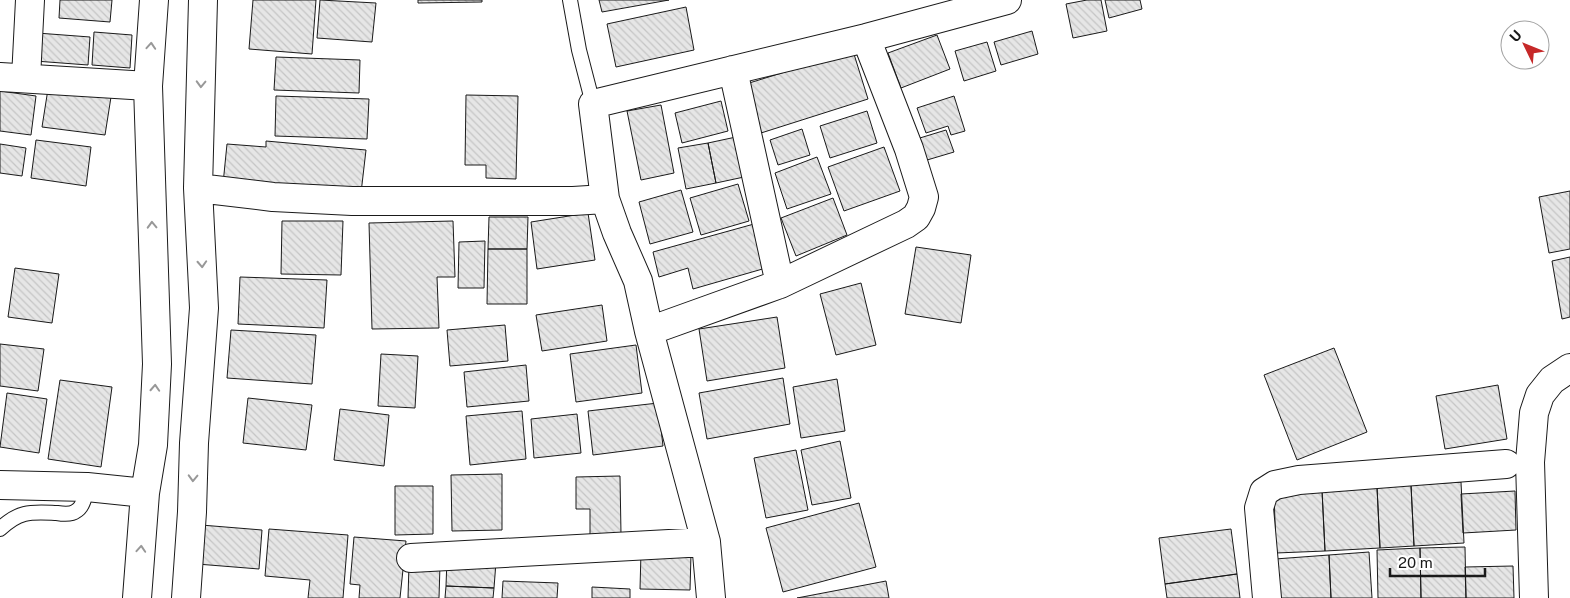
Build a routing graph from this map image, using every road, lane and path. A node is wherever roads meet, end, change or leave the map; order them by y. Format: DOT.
graph roads {
  1 [pos="30,0"];
  2 [pos="154,0"];
  3 [pos="203,0"];
  4 [pos="570,0"];
  5 [pos="1007,0"];
  6 [pos="866,38"];
  7 [pos="733,70"];
  8 [pos="13,78"];
  9 [pos="148,86"];
  10 [pos="593,104"];
  11 [pos="198,188"];
  12 [pos="605,199"];
  13 [pos="780,284"];
  14 [pos="649,331"];
  15 [pos="1570,368"];
  16 [pos="194,443"];
  17 [pos="153,445"];
  18 [pos="1506,464"];
  19 [pos="0,485"];
  20 [pos="87,487"];
  21 [pos="145,493"];
  22 [pos="0,529"];
  23 [pos="706,542"];
  24 [pos="411,558"];
  25 [pos="137,598"];
  26 [pos="186,598"];
  27 [pos="711,598"];
  28 [pos="1267,598"];
  29 [pos="1534,598"];
  1 -- 8 [label="street"];
  9 -- 2 [label="street, one-way"];
  3 -- 11 [label="street, one-way"];
  4 -- 10 [label="lane"];
  5 -- 6 [label="street"];
  6 -- 7 [label="street"];
  6 -- 13 [label="street"];
  7 -- 10 [label="street"];
  7 -- 13 [label="street"];
  8 -- 9 [label="street"];
  17 -- 9 [label="street, one-way"];
  10 -- 12 [label="street"];
  11 -- 12 [label="street"];
  11 -- 16 [label="street, one-way"];
  12 -- 14 [label="street"];
  13 -- 14 [label="street"];
  14 -- 23 [label="street"];
  15 -- 29 [label="street"];
  16 -- 17 [label="street"];
  16 -- 26 [label="street, one-way"];
  17 -- 21 [label="street"];
  18 -- 28 [label="street"];
  19 -- 20 [label="street"];
  20 -- 21 [label="street"];
  20 -- 22 [label="lane"];
  25 -- 21 [label="street, one-way"];
  23 -- 24 [label="street"];
  23 -- 27 [label="street"];
}
